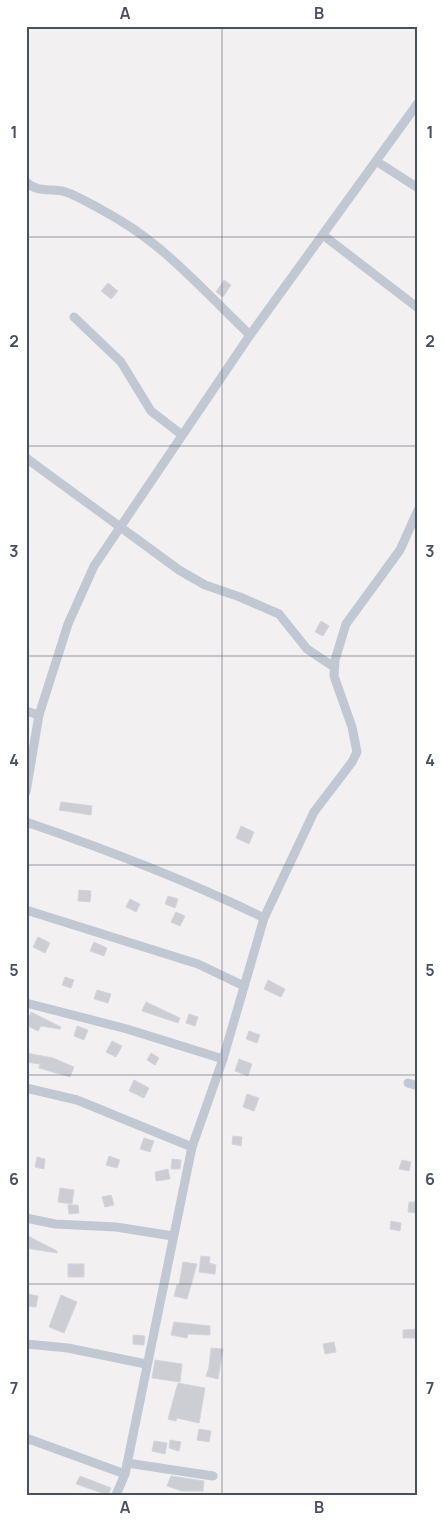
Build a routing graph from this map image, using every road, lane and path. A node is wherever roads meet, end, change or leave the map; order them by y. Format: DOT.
graph roads {
  1 [pos="418,103"];
  2 [pos="376,161"];
  3 [pos="26,182"];
  4 [pos="418,188"];
  5 [pos="323,235"];
  6 [pos="418,308"];
  7 [pos="74,317"];
  8 [pos="250,335"];
  9 [pos="182,435"];
  10 [pos="26,458"];
  11 [pos="418,510"];
  12 [pos="118,528"];
  13 [pos="334,668"];
  14 [pos="26,711"];
  15 [pos="39,715"];
  16 [pos="27,779"];
  17 [pos="26,792"];
  18 [pos="26,822"];
  19 [pos="26,910"];
  20 [pos="264,918"];
  21 [pos="244,986"];
  22 [pos="26,1003"];
  23 [pos="223,1059"];
  24 [pos="408,1083"];
  25 [pos="418,1086"];
  26 [pos="26,1088"];
  27 [pos="192,1148"];
  28 [pos="26,1218"];
  29 [pos="172,1236"];
  30 [pos="26,1344"];
  31 [pos="146,1364"];
  32 [pos="26,1438"];
  33 [pos="127,1463"];
  34 [pos="125,1474"];
  35 [pos="213,1476"];
  36 [pos="116,1495"];
  1 -- 2 [label="street"];
  2 -- 4 [label="street"];
  2 -- 5 [label="street"];
  3 -- 8 [label="street"];
  5 -- 6 [label="street"];
  5 -- 8 [label="street"];
  7 -- 9 [label="street"];
  8 -- 9 [label="street"];
  9 -- 12 [label="street"];
  10 -- 12 [label="street"];
  11 -- 13 [label="street"];
  12 -- 13 [label="street"];
  12 -- 15 [label="street"];
  13 -- 20 [label="street"];
  14 -- 15 [label="street"];
  15 -- 16 [label="street"];
  16 -- 17 [label="street"];
  18 -- 20 [label="street"];
  19 -- 21 [label="street"];
  20 -- 21 [label="street"];
  21 -- 23 [label="street"];
  22 -- 23 [label="street"];
  23 -- 27 [label="street"];
  24 -- 25 [label="street"];
  26 -- 27 [label="street"];
  27 -- 29 [label="street"];
  28 -- 29 [label="street"];
  29 -- 31 [label="street"];
  30 -- 31 [label="street"];
  31 -- 33 [label="street"];
  32 -- 34 [label="street"];
  33 -- 34 [label="street"];
  33 -- 35 [label="street"];
  34 -- 36 [label="street"];
}
